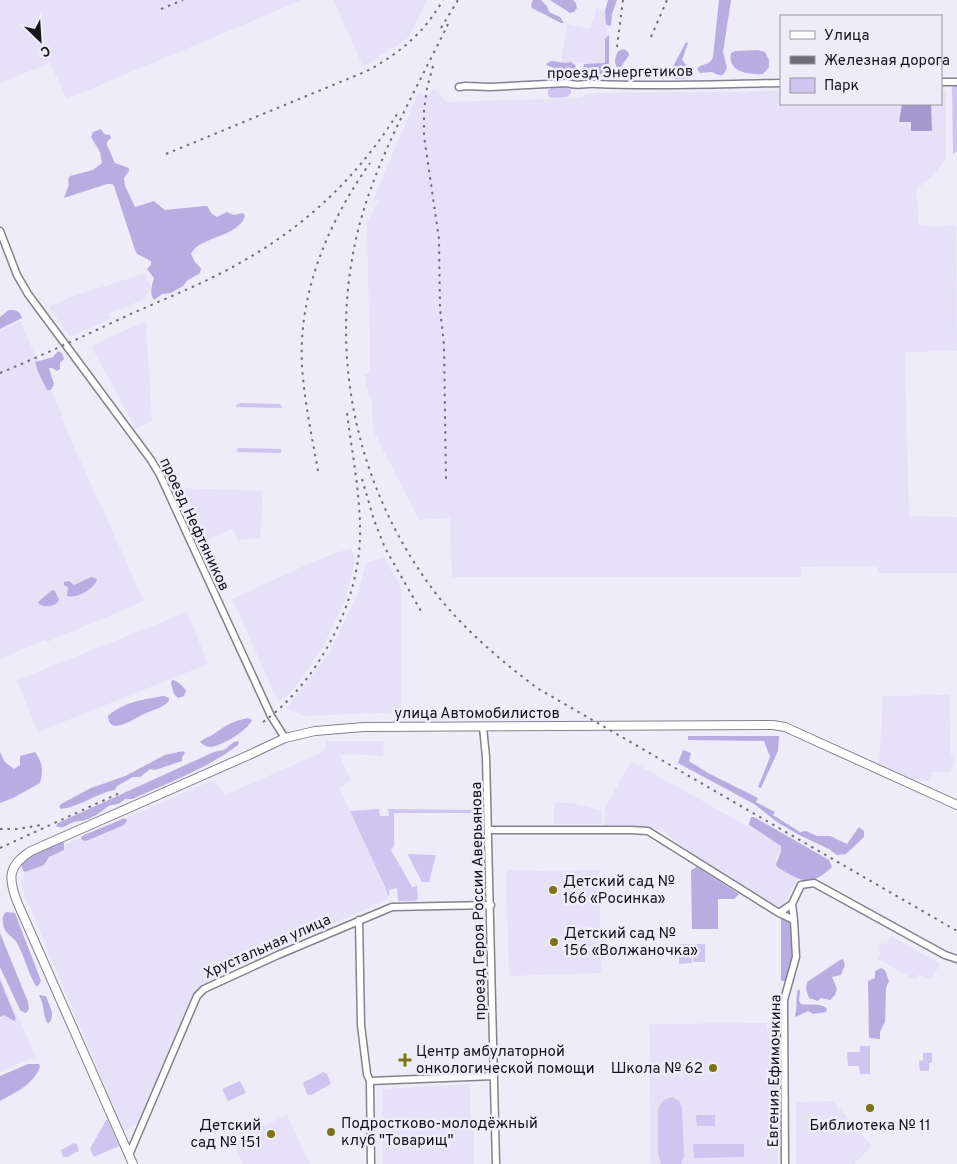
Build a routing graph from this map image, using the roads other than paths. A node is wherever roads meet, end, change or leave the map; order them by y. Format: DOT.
graph roads {
  1 [pos="942,82"];
  2 [pos="957,82"];
  3 [pos="780,83"];
  4 [pos="459,87"];
  5 [pos="0,231"];
  6 [pos="483,727"];
  7 [pos="284,738"];
  8 [pos="957,805"];
  9 [pos="488,830"];
  10 [pos="792,904"];
  11 [pos="491,905"];
  12 [pos="779,913"];
  13 [pos="359,920"];
  14 [pos="794,920"];
  15 [pos="957,959"];
  16 [pos="494,1076"];
  17 [pos="370,1081"];
  18 [pos="128,1154"];
  19 [pos="133,1164"];
  20 [pos="371,1164"];
  21 [pos="496,1164"];
  22 [pos="786,1164"];
  1 -- 2 [label="street"];
  3 -- 4 [label="street, проезд Энергетиков"];
  5 -- 7 [label="street, проезд Нефтяников"];
  6 -- 7 [label="street, улица Автомобилистов"];
  6 -- 8 [label="street, улица Автомобилистов"];
  6 -- 9 [label="street, проезд Героя России Аверьянова"];
  7 -- 18 [label="street, улица Автомобилистов"];
  9 -- 11 [label="street, проезд Героя России Аверьянова"];
  9 -- 12 [label="street"];
  10 -- 12 [label="street"];
  10 -- 14 [label="street, Евгения Ефимочкина"];
  10 -- 15 [label="street"];
  11 -- 13 [label="street, Хрустальная улица"];
  11 -- 16 [label="street, проезд Героя России Аверьянова"];
  12 -- 14 [label="street"];
  13 -- 17 [label="street"];
  13 -- 18 [label="street, Хрустальная улица"];
  14 -- 22 [label="street, Евгения Ефимочкина"];
  16 -- 17 [label="street"];
  16 -- 21 [label="street, проезд Героя России Аверьянова"];
  17 -- 20 [label="street"];
  18 -- 19 [label="street"];
}
